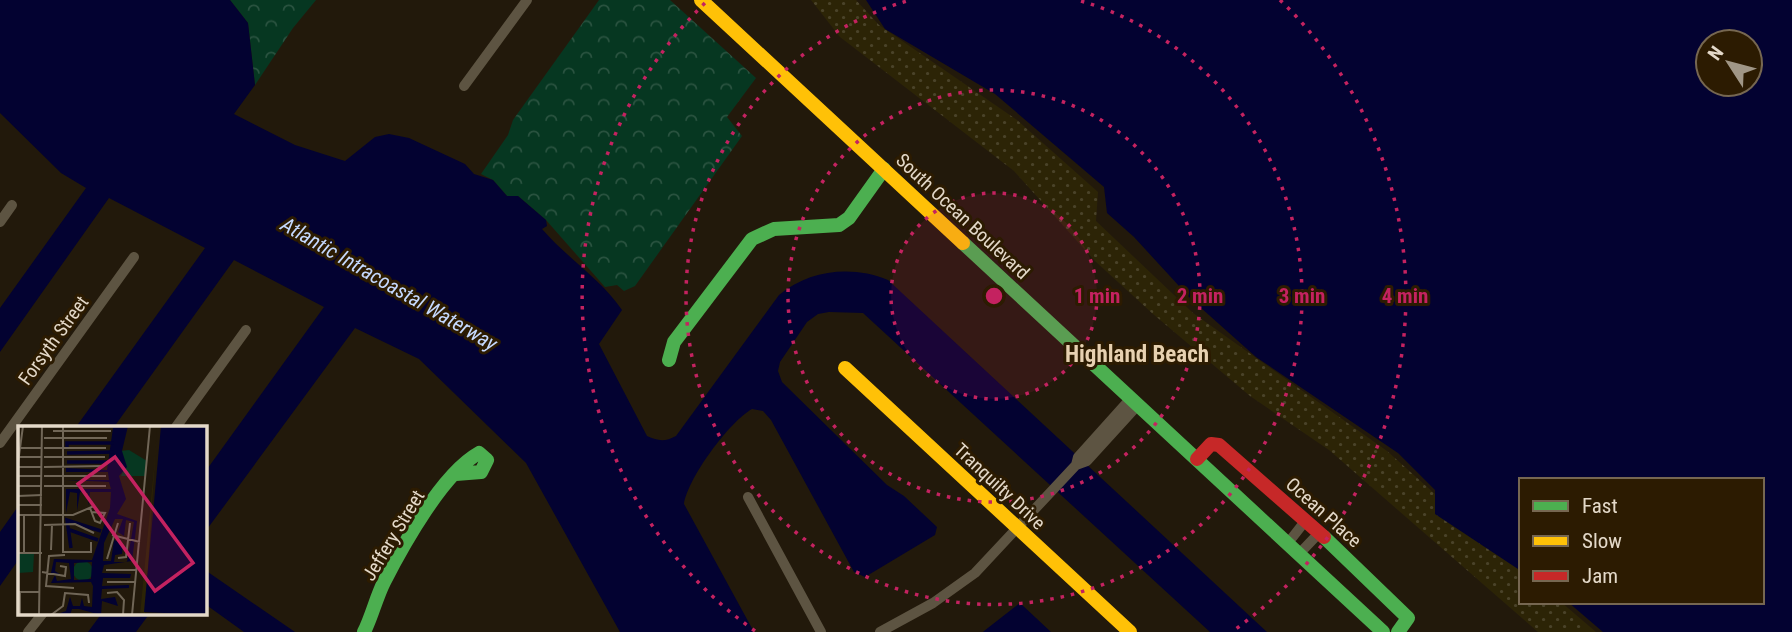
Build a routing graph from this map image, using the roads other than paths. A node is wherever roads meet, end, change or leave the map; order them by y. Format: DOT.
graph roads {
  1 [pos="527,0"];
  2 [pos="701,0"];
  3 [pos="464,86"];
  4 [pos="884,169"];
  5 [pos="12,205"];
  6 [pos="0,222"];
  7 [pos="134,257"];
  8 [pos="246,330"];
  9 [pos="669,360"];
  10 [pos="845,368"];
  11 [pos="1135,402"];
  12 [pos="177,426"];
  13 [pos="0,443"];
  14 [pos="1197,459"];
  15 [pos="456,474"];
  16 [pos="748,497"];
  17 [pos="1306,520"];
  18 [pos="1019,529"];
  19 [pos="1320,532"];
  20 [pos="1287,543"];
  21 [pos="1299,554"];
  22 [pos="42,614"];
  23 [pos="370,628"];
  24 [pos="28,632"];
  25 [pos="821,632"];
  26 [pos="880,632"];
  27 [pos="1130,632"];
  28 [pos="1383,632"];
  29 [pos="1398,632"];
  1 -- 3 [label="street"];
  2 -- 4 [label="street, South Ocean Boulevard"];
  4 -- 9 [label="street"];
  4 -- 11 [label="street, South Ocean Boulevard"];
  5 -- 6 [label="street"];
  7 -- 13 [label="street, Forsyth Street"];
  8 -- 12 [label="street"];
  10 -- 18 [label="street, Tranquilty Drive"];
  11 -- 14 [label="street, South Ocean Boulevard"];
  11 -- 18 [label="street"];
  14 -- 17 [label="street, Ocean Place"];
  14 -- 20 [label="street, South Ocean Boulevard"];
  15 -- 23 [label="street, Jeffery Street"];
  16 -- 25 [label="street"];
  17 -- 19 [label="street, Ocean Place"];
  17 -- 20 [label="street"];
  18 -- 26 [label="street"];
  18 -- 27 [label="street, Tranquilty Drive"];
  19 -- 21 [label="street"];
  19 -- 29 [label="street, Ocean Place"];
  20 -- 21 [label="street, South Ocean Boulevard"];
  21 -- 28 [label="street, South Ocean Boulevard"];
  22 -- 24 [label="street"];
}
